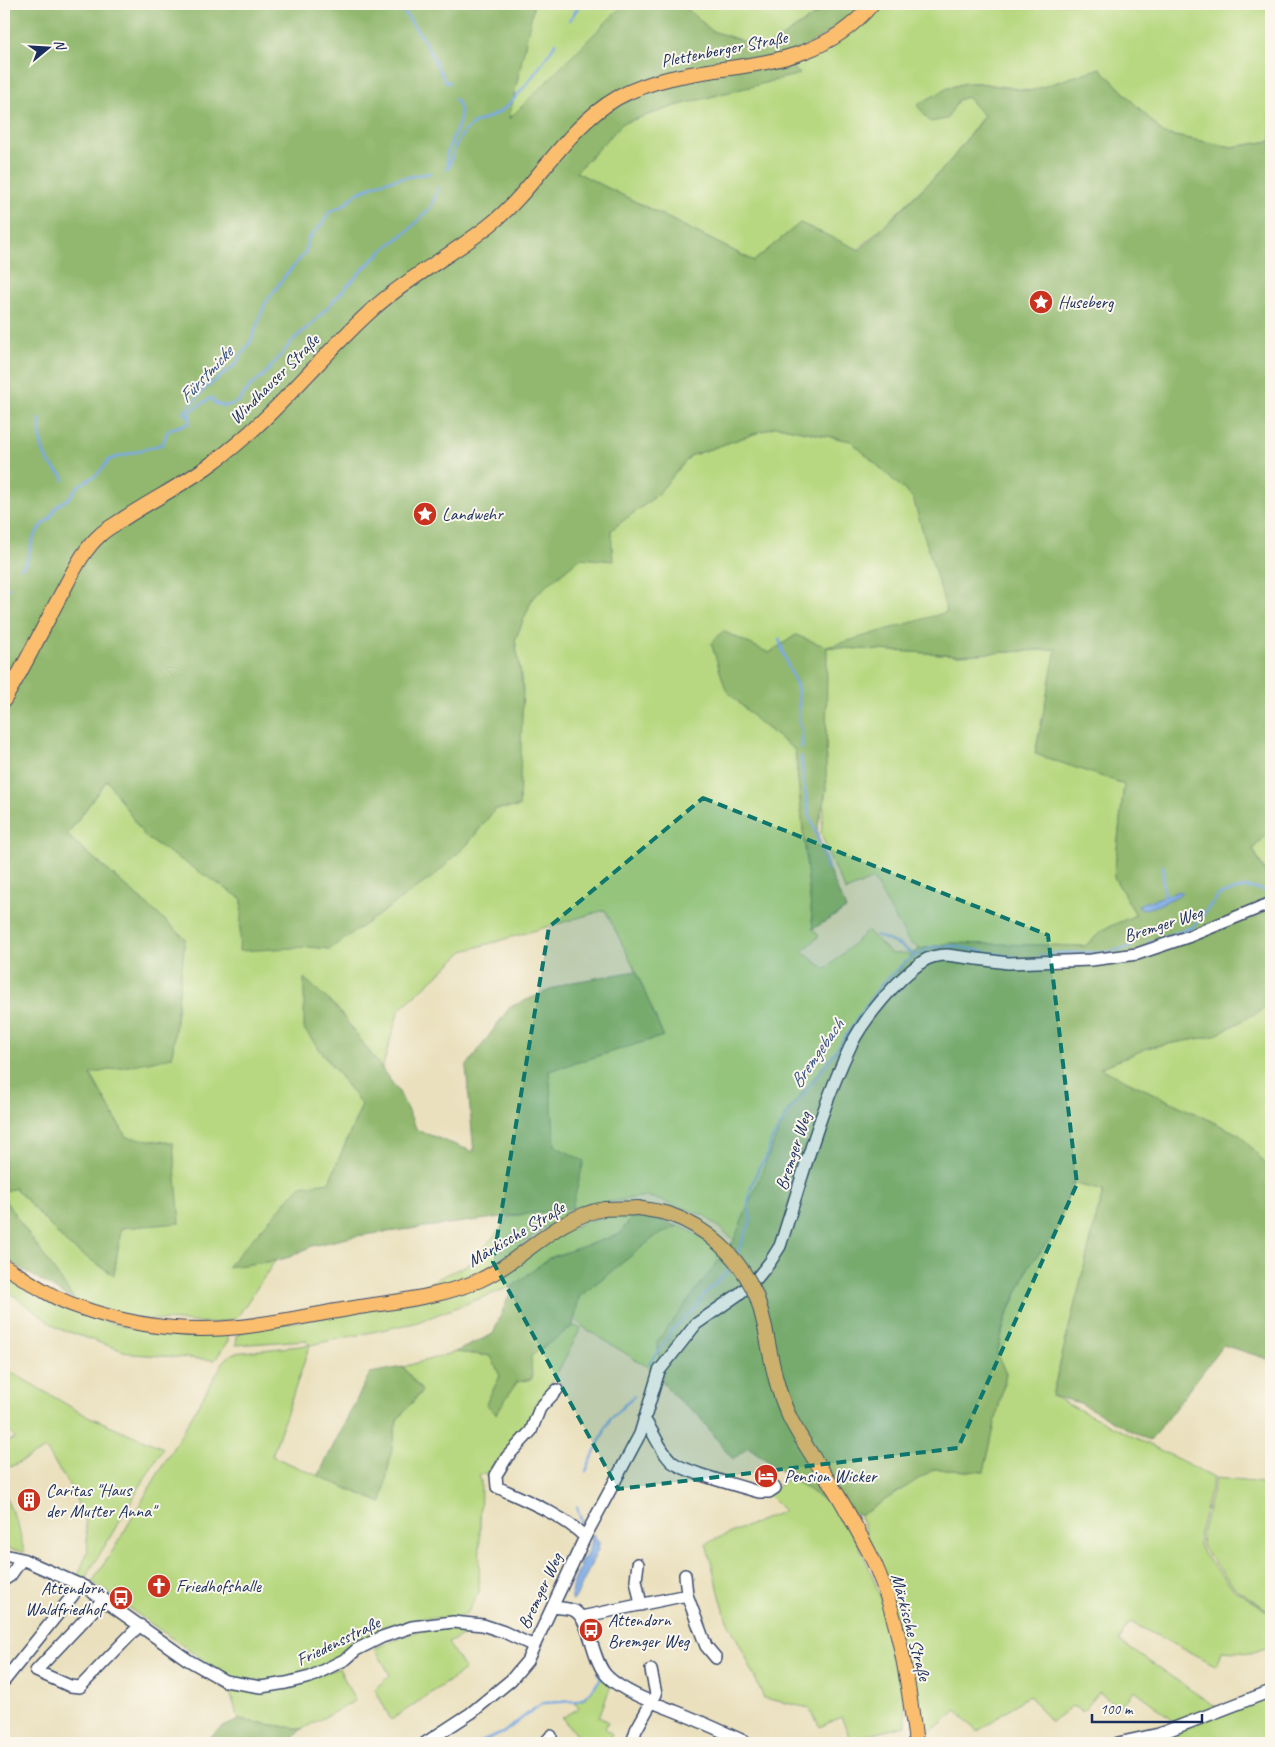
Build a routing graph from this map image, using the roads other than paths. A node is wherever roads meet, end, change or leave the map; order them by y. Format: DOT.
graph roads {
  1 [pos="872,4"];
  2 [pos="604,107"];
  3 [pos="4,700"];
  4 [pos="1271,903"];
  5 [pos="4,1266"];
  6 [pos="557,1390"];
  7 [pos="644,1419"];
  8 [pos="766,1482"];
  9 [pos="587,1534"];
  10 [pos="4,1556"];
  11 [pos="22,1559"];
  12 [pos="638,1564"];
  13 [pos="685,1575"];
  14 [pos="4,1580"];
  15 [pos="80,1584"];
  16 [pos="687,1595"];
  17 [pos="104,1599"];
  18 [pos="641,1605"];
  19 [pos="553,1607"];
  20 [pos="581,1617"];
  21 [pos="140,1625"];
  22 [pos="534,1646"];
  23 [pos="716,1658"];
  24 [pos="651,1670"];
  25 [pos="4,1681"];
  26 [pos="1271,1691"];
  27 [pos="652,1703"];
  28 [pos="425,1743"];
  29 [pos="632,1743"];
  30 [pos="748,1743"];
  31 [pos="916,1743"];
  32 [pos="1118,1743"];
  1 -- 2 [label="main road, Plettenberger Straße"];
  2 -- 3 [label="main road, Windhauser Straße"];
  4 -- 7 [label="street, Bremger Weg"];
  5 -- 31 [label="main road, Märkische Straße, bridge"];
  6 -- 9 [label="street"];
  7 -- 8 [label="street"];
  7 -- 9 [label="street, Bremger Weg"];
  9 -- 19 [label="street, Bremger Weg"];
  10 -- 11 [label="street, Friedensstraße"];
  11 -- 14 [label="street"];
  11 -- 15 [label="street, Friedensstraße"];
  12 -- 18 [label="street"];
  13 -- 16 [label="street"];
  15 -- 17 [label="street, Friedensstraße"];
  15 -- 25 [label="street"];
  16 -- 18 [label="street"];
  16 -- 23 [label="street"];
  17 -- 21 [label="street, Friedensstraße"];
  17 -- 21 [label="street"];
  18 -- 20 [label="street"];
  19 -- 20 [label="street"];
  19 -- 22 [label="street, Bremger Weg"];
  20 -- 27 [label="street"];
  21 -- 22 [label="street, Friedensstraße"];
  22 -- 28 [label="street, Bremger Weg"];
  24 -- 27 [label="street"];
  26 -- 32 [label="street"];
  27 -- 29 [label="street"];
  27 -- 30 [label="street"];
}
